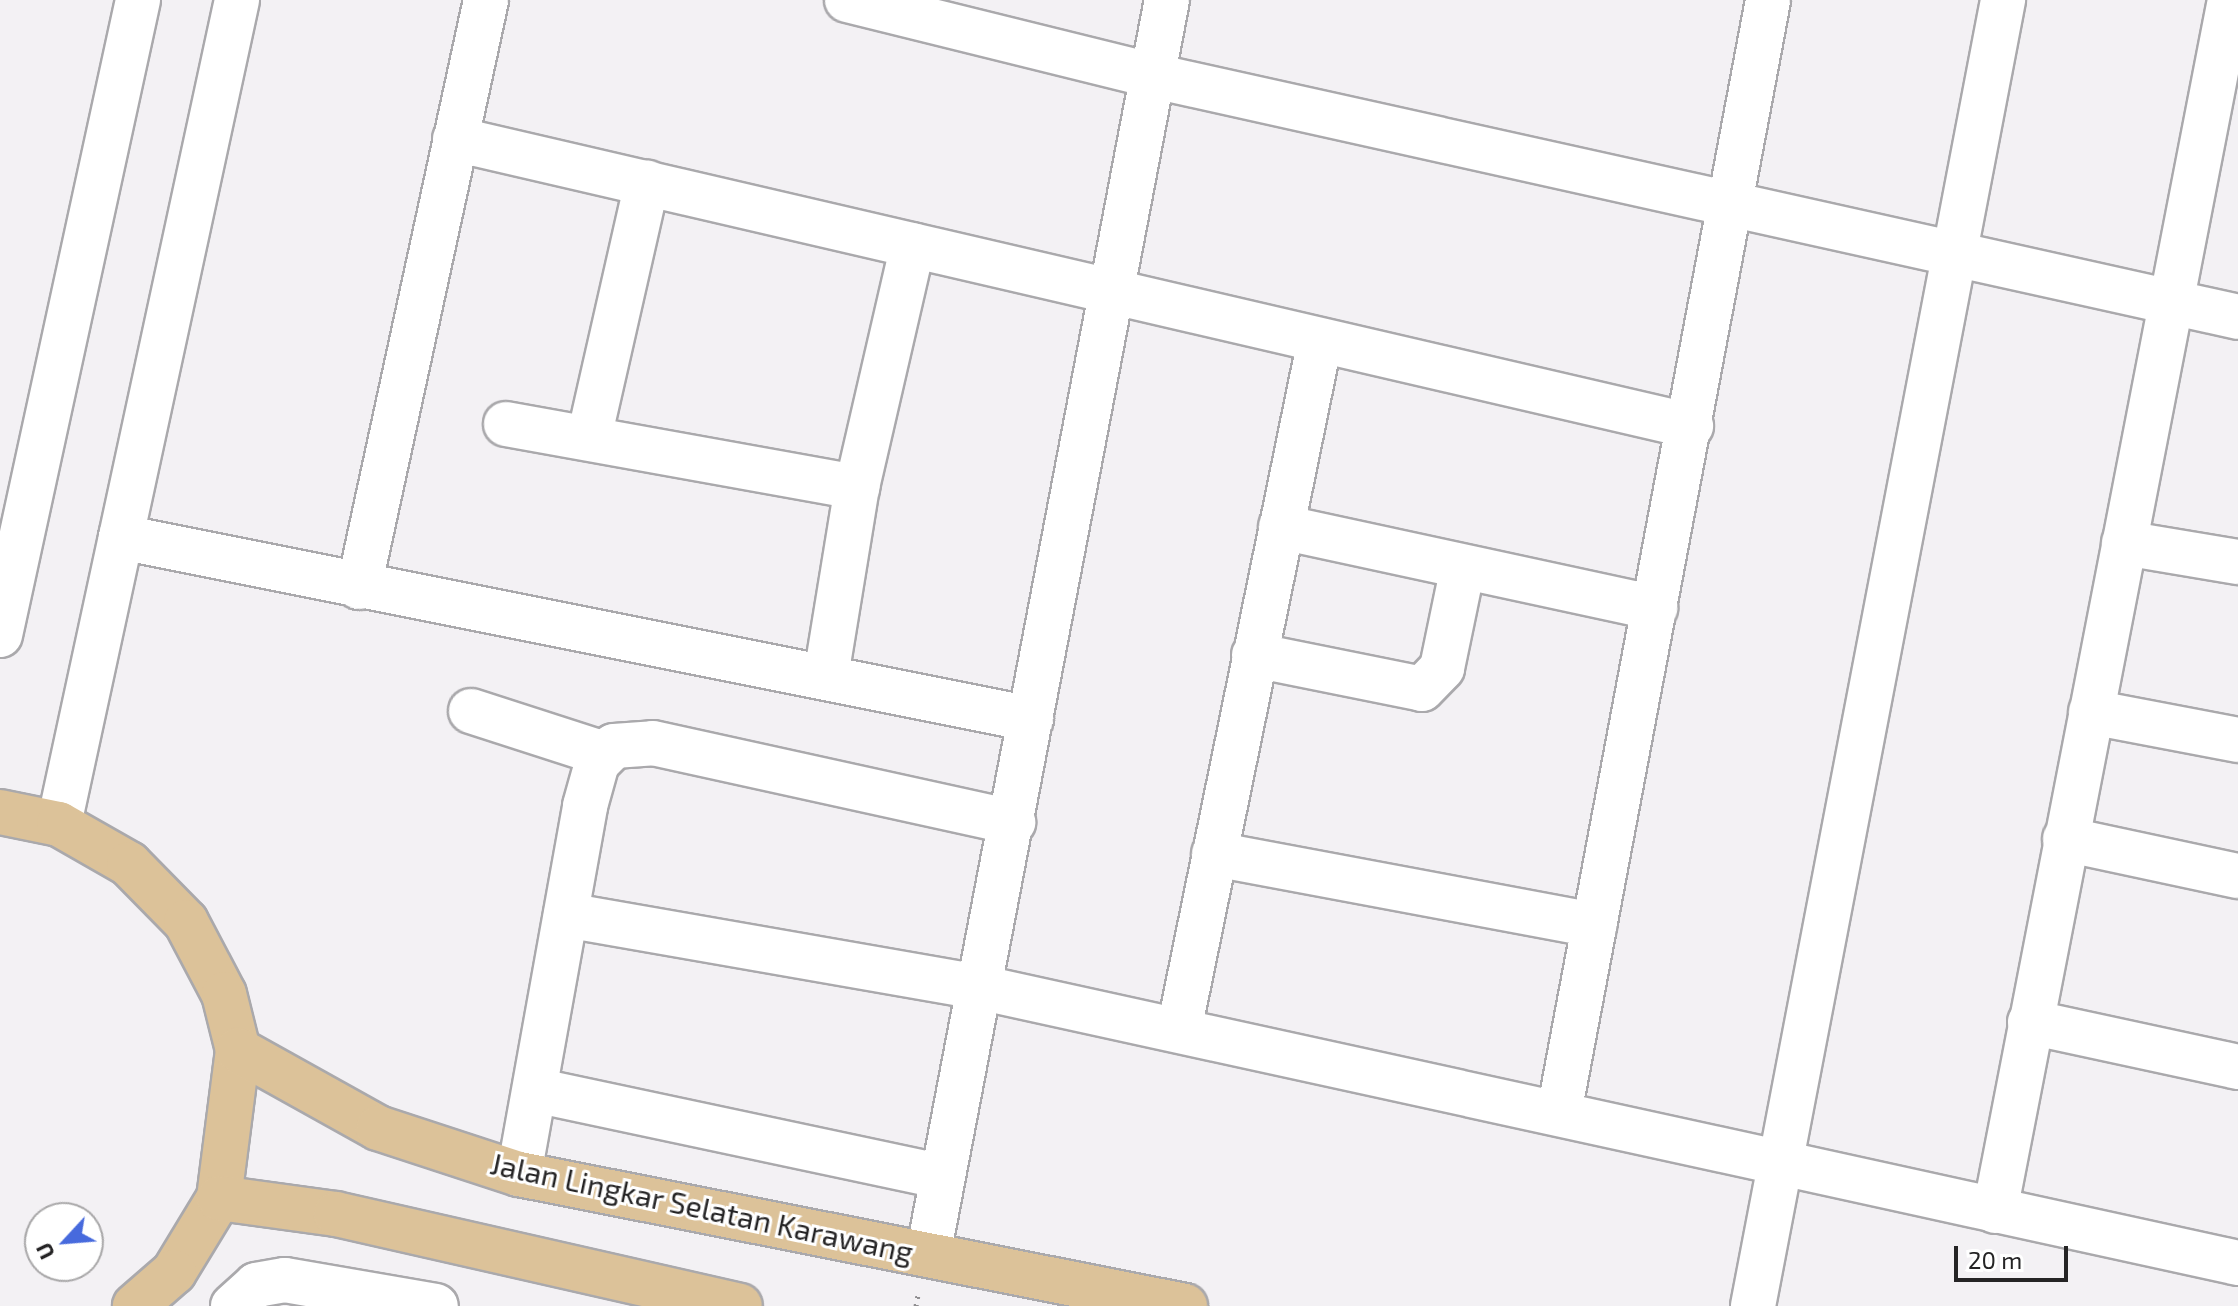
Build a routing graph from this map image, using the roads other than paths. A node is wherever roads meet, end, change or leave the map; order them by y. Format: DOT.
graph roads {
  1 [pos="138,0"];
  2 [pos="237,0"];
  3 [pos="486,0"];
  4 [pos="847,0"];
  5 [pos="1167,0"];
  6 [pos="1768,0"];
  7 [pos="2003,0"];
  8 [pos="2230,0"];
  9 [pos="1154,76"];
  10 [pos="2226,86"];
  11 [pos="455,139"];
  12 [pos="647,183"];
  13 [pos="1735,203"];
  14 [pos="913,245"];
  15 [pos="1955,254"];
  16 [pos="1113,291"];
  17 [pos="2171,303"];
  18 [pos="2238,317"];
  19 [pos="1320,340"];
  20 [pos="506,424"];
  21 [pos="1691,426"];
  22 [pos="589,438"];
  23 [pos="857,487"];
  24 [pos="12,524"];
  25 [pos="1281,527"];
  26 [pos="121,537"];
  27 [pos="2124,543"];
  28 [pos="2238,562"];
  29 [pos="1463,567"];
  30 [pos="359,587"];
  31 [pos="1655,608"];
  32 [pos="0,635"];
  33 [pos="1254,655"];
  34 [pos="826,676"];
  35 [pos="471,711"];
  36 [pos="2091,712"];
  37 [pos="1031,719"];
  38 [pos="2238,740"];
  39 [pos="604,754"];
  40 [pos="0,812"];
  41 [pos="1013,822"];
  42 [pos="59,824"];
  43 [pos="2065,839"];
  44 [pos="1214,854"];
  45 [pos="2238,876"];
  46 [pos="566,915"];
  47 [pos="1594,925"];
  48 [pos="983,988"];
  49 [pos="2030,1022"];
  50 [pos="1179,1030"];
  51 [pos="238,1050"];
  52 [pos="2238,1067"];
  53 [pos="535,1090"];
  54 [pos="1559,1113"];
  55 [pos="1780,1165"];
  56 [pos="519,1174"];
  57 [pos="940,1176"];
  58 [pos="219,1198"];
  59 [pos="1995,1211"];
  60 [pos="928,1255"];
  61 [pos="2238,1263"];
  62 [pos="135,1306"];
  63 [pos="233,1306"];
  64 [pos="436,1306"];
  65 [pos="740,1306"];
  66 [pos="1185,1306"];
  67 [pos="1753,1306"];
  1 -- 24 [label="street"];
  2 -- 26 [label="street"];
  3 -- 11 [label="street"];
  4 -- 9 [label="street"];
  5 -- 9 [label="street"];
  6 -- 13 [label="street"];
  7 -- 15 [label="street"];
  8 -- 10 [label="street"];
  9 -- 13 [label="street"];
  9 -- 16 [label="street"];
  10 -- 17 [label="street"];
  11 -- 12 [label="street"];
  11 -- 30 [label="street"];
  12 -- 14 [label="street"];
  12 -- 22 [label="street"];
  13 -- 15 [label="street"];
  13 -- 21 [label="street"];
  14 -- 16 [label="street"];
  14 -- 23 [label="street"];
  15 -- 17 [label="street"];
  15 -- 55 [label="street"];
  16 -- 19 [label="street"];
  16 -- 37 [label="street"];
  17 -- 18 [label="street"];
  17 -- 27 [label="street"];
  19 -- 21 [label="street"];
  19 -- 25 [label="street"];
  20 -- 22 [label="street"];
  21 -- 31 [label="street"];
  22 -- 23 [label="street"];
  23 -- 34 [label="street"];
  24 -- 32 [label="street"];
  25 -- 29 [label="street"];
  25 -- 33 [label="street"];
  26 -- 30 [label="street"];
  26 -- 42 [label="street"];
  27 -- 28 [label="street"];
  27 -- 36 [label="street"];
  29 -- 31 [label="street"];
  29 -- 33 [label="street"];
  30 -- 34 [label="street"];
  31 -- 47 [label="street"];
  33 -- 44 [label="street"];
  34 -- 37 [label="street"];
  35 -- 39 [label="street"];
  36 -- 38 [label="street"];
  36 -- 43 [label="street"];
  37 -- 41 [label="street"];
  39 -- 41 [label="street"];
  39 -- 46 [label="street"];
  40 -- 42 [label="main road"];
  41 -- 48 [label="street"];
  42 -- 51 [label="main road"];
  43 -- 45 [label="street"];
  43 -- 49 [label="street"];
  44 -- 47 [label="street"];
  44 -- 50 [label="street"];
  46 -- 48 [label="street"];
  46 -- 53 [label="street"];
  47 -- 54 [label="street"];
  48 -- 50 [label="street"];
  48 -- 57 [label="street"];
  49 -- 52 [label="street"];
  49 -- 59 [label="street"];
  50 -- 54 [label="street"];
  51 -- 56 [label="main road, Jalan Lingkar Selatan Karawang"];
  51 -- 58 [label="main road"];
  53 -- 56 [label="street"];
  53 -- 57 [label="street"];
  54 -- 55 [label="street"];
  55 -- 59 [label="street"];
  55 -- 67 [label="street"];
  56 -- 60 [label="main road, Jalan Lingkar Selatan Karawang"];
  57 -- 60 [label="street"];
  58 -- 62 [label="main road"];
  58 -- 65 [label="main road"];
  59 -- 61 [label="street"];
  60 -- 66 [label="main road, Jalan Lingkar Selatan Karawang"];
  63 -- 64 [label="street"];
}
